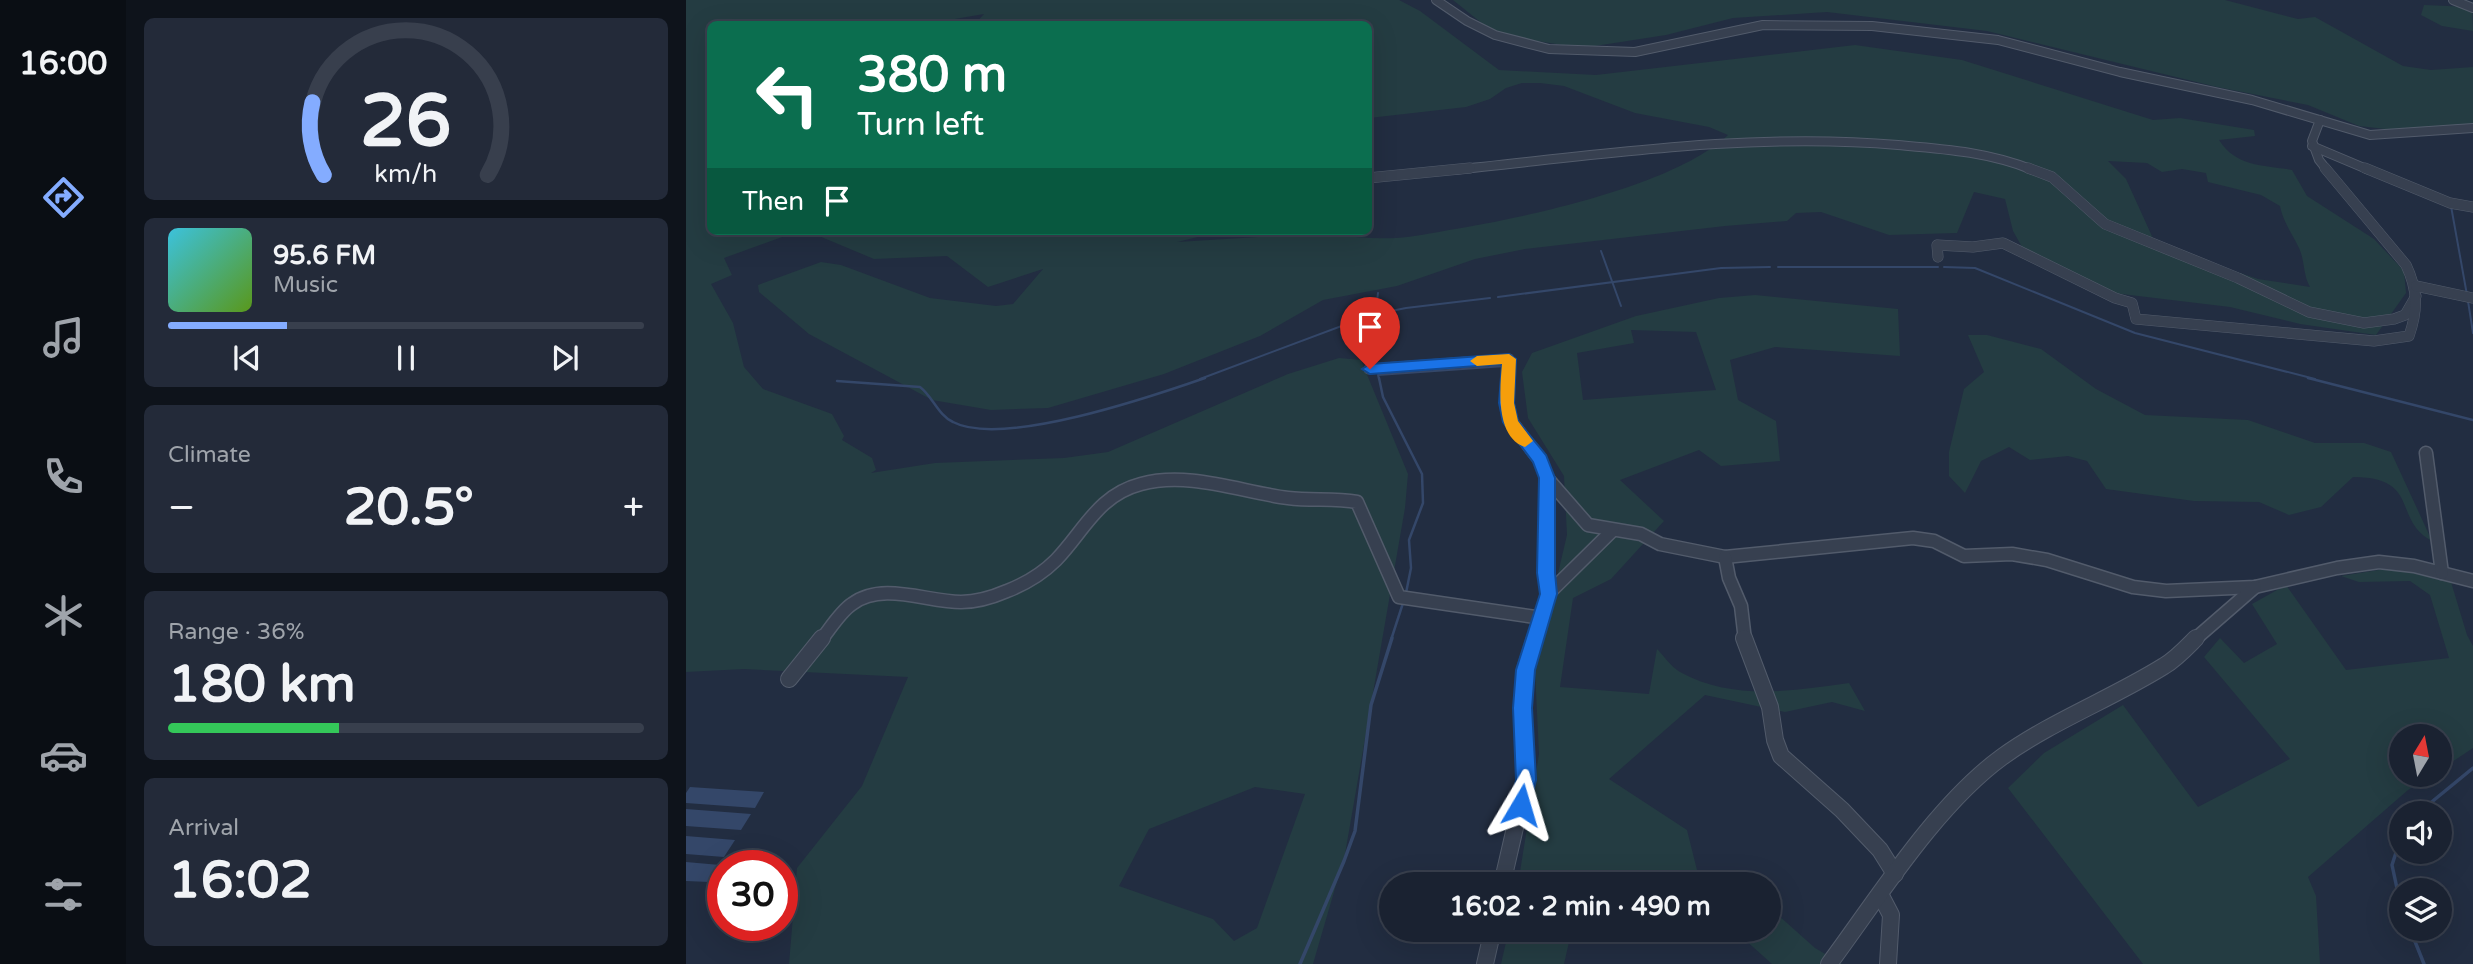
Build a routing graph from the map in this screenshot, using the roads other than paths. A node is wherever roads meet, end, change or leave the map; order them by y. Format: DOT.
graph roads {
  1 [pos="1436,0"];
  2 [pos="2453,0"];
  3 [pos="2463,0"];
  4 [pos="2473,1"];
  5 [pos="2473,8"];
  6 [pos="2320,120"];
  7 [pos="2473,128"];
  8 [pos="2312,146"];
  9 [pos="1372,178"];
  10 [pos="2473,207"];
  11 [pos="1938,257"];
  12 [pos="2416,291"];
  13 [pos="2473,298"];
  14 [pos="1370,369"];
  15 [pos="2426,453"];
  16 [pos="1547,478"];
  17 [pos="1613,530"];
  18 [pos="1725,557"];
  19 [pos="2442,573"];
  20 [pos="2473,581"];
  21 [pos="2255,587"];
  22 [pos="1548,594"];
  23 [pos="1542,618"];
  24 [pos="789,679"];
  25 [pos="1505,872"];
  26 [pos="1895,874"];
  27 [pos="1880,894"];
  28 [pos="1490,942"];
  29 [pos="1485,964"];
  30 [pos="1829,964"];
  31 [pos="1888,964"];
  1 -- 6 [label="street"];
  2 -- 5 [label="street"];
  3 -- 4 [label="street"];
  6 -- 7 [label="street"];
  6 -- 8 [label="street"];
  8 -- 10 [label="street"];
  8 -- 12 [label="street"];
  9 -- 12 [label="street"];
  11 -- 12 [label="street"];
  12 -- 13 [label="street"];
  14 -- 16 [label="street"];
  15 -- 19 [label="street"];
  16 -- 17 [label="street"];
  16 -- 22 [label="street"];
  17 -- 18 [label="street"];
  17 -- 22 [label="street"];
  18 -- 21 [label="street"];
  18 -- 26 [label="street"];
  19 -- 20 [label="street"];
  19 -- 21 [label="street"];
  21 -- 26 [label="street"];
  22 -- 23 [label="street"];
  23 -- 24 [label="street"];
  23 -- 25 [label="street"];
  26 -- 27 [label="street"];
  27 -- 30 [label="street"];
  27 -- 31 [label="street"];
  28 -- 29 [label="street"];
}
